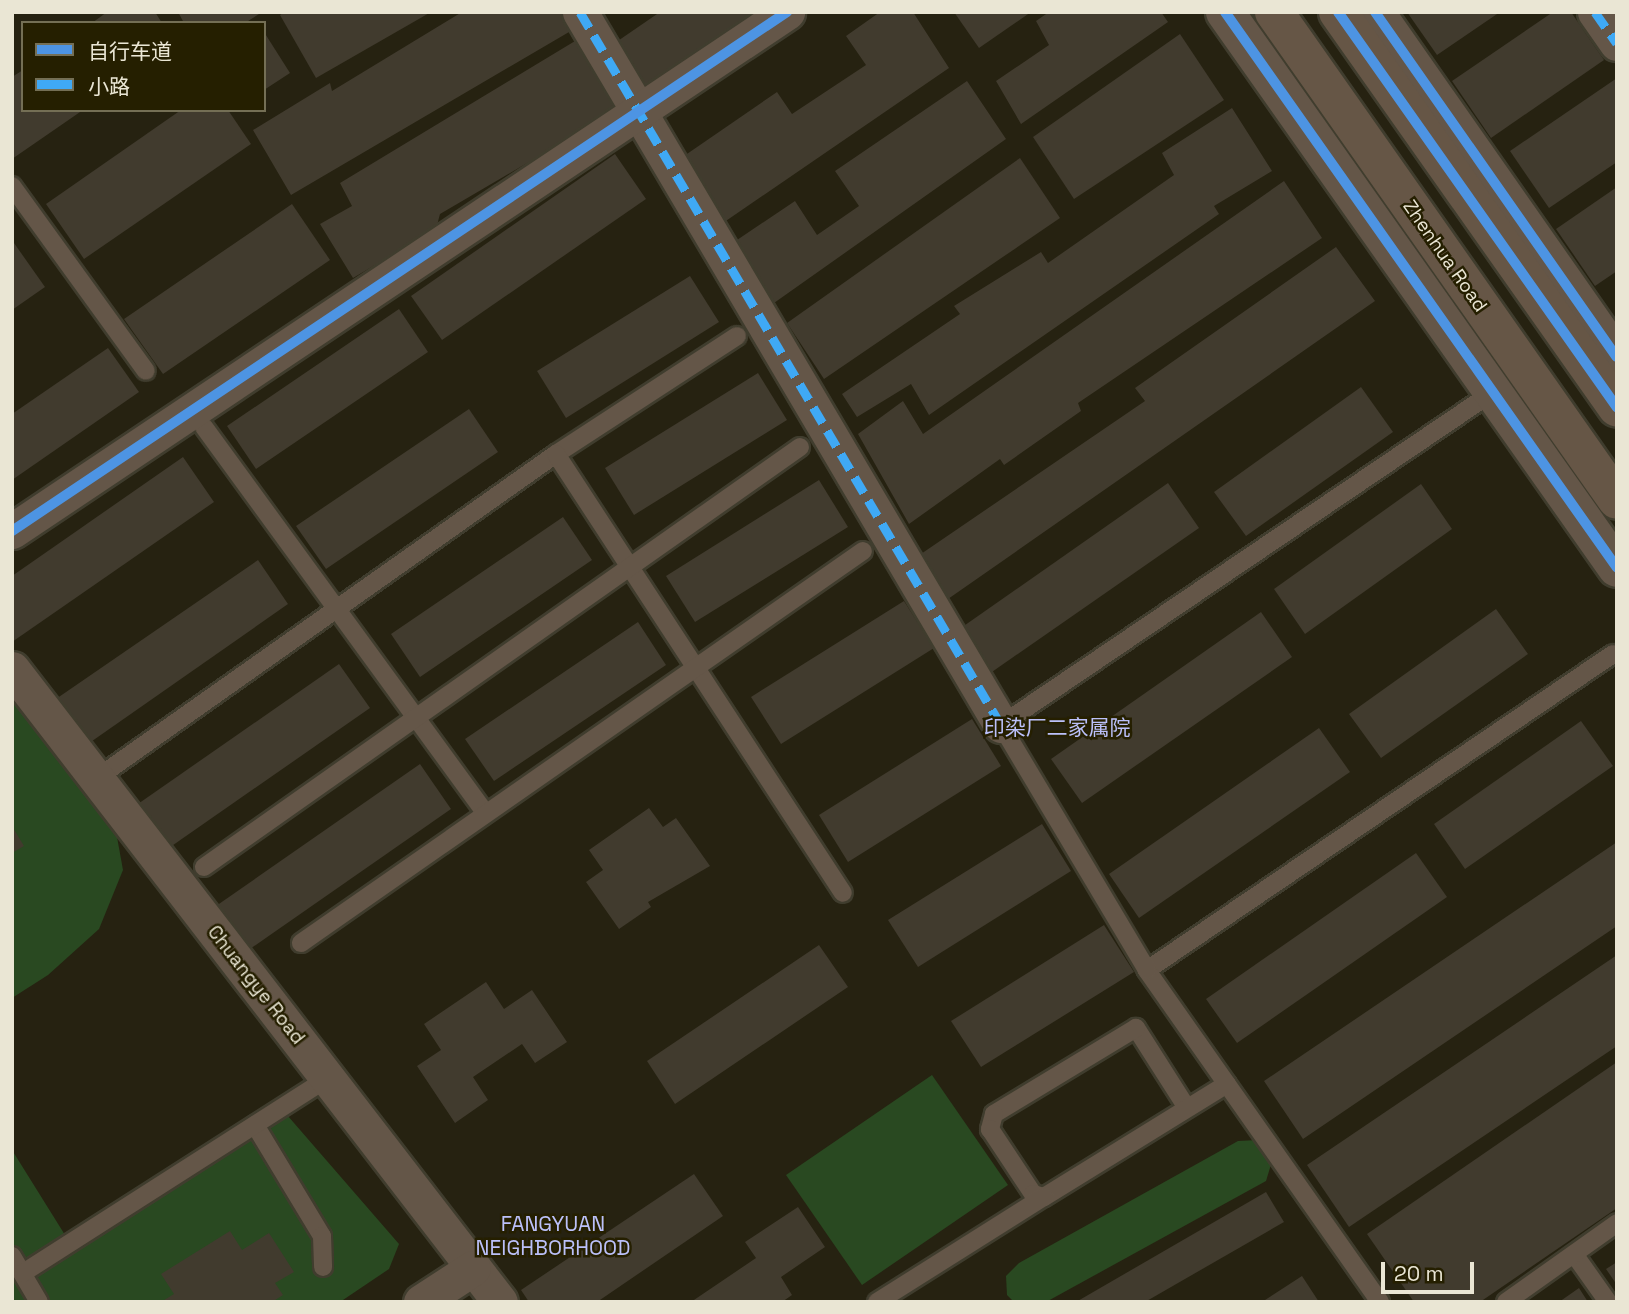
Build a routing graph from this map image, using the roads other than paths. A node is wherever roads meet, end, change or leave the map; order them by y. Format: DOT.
graph roads {
  1 [pos="580,12"];
  2 [pos="787,12"];
  3 [pos="1225,12"];
  4 [pos="1273,12"];
  5 [pos="1338,12"];
  6 [pos="1375,12"];
  7 [pos="1595,12"];
  8 [pos="1617,43"];
  9 [pos="635,111"];
  10 [pos="12,186"];
  11 [pos="737,336"];
  12 [pos="1617,357"];
  13 [pos="146,371"];
  14 [pos="1493,392"];
  15 [pos="1617,407"];
  16 [pos="204,427"];
  17 [pos="800,447"];
  18 [pos="556,454"];
  19 [pos="1617,500"];
  20 [pos="12,530"];
  21 [pos="863,551"];
  22 [pos="630,566"];
  23 [pos="1617,568"];
  24 [pos="334,611"];
  25 [pos="1613,654"];
  26 [pos="695,664"];
  27 [pos="12,669"];
  28 [pos="417,717"];
  29 [pos="1001,725"];
  30 [pos="97,778"];
  31 [pos="485,813"];
  32 [pos="204,867"];
  33 [pos="842,893"];
  34 [pos="301,943"];
  35 [pos="1147,970"];
  36 [pos="328,1079"];
  37 [pos="1227,1083"];
  38 [pos="1187,1108"];
  39 [pos="255,1125"];
  40 [pos="1044,1197"];
  41 [pos="1617,1223"];
  42 [pos="1574,1254"];
  43 [pos="12,1256"];
  44 [pos="323,1267"];
  45 [pos="473,1268"];
  46 [pos="23,1273"];
  47 [pos="38,1302"];
  48 [pos="421,1302"];
  49 [pos="499,1302"];
  50 [pos="877,1302"];
  51 [pos="1380,1302"];
  52 [pos="1506,1302"];
  53 [pos="1608,1302"];
  1 -- 9 [label="street"];
  2 -- 9 [label="street"];
  3 -- 14 [label="street"];
  4 -- 19 [label="main road, Zhenhua Road"];
  5 -- 15 [label="main road"];
  6 -- 12 [label="street"];
  7 -- 8 [label="street"];
  9 -- 20 [label="street"];
  9 -- 29 [label="street"];
  10 -- 13 [label="lane"];
  11 -- 18 [label="lane"];
  14 -- 23 [label="street"];
  14 -- 29 [label="lane"];
  16 -- 24 [label="lane"];
  17 -- 22 [label="lane"];
  18 -- 22 [label="lane"];
  18 -- 24 [label="lane"];
  21 -- 26 [label="lane"];
  22 -- 26 [label="lane"];
  22 -- 28 [label="lane"];
  24 -- 28 [label="lane"];
  24 -- 30 [label="lane"];
  25 -- 35 [label="lane"];
  26 -- 31 [label="lane"];
  26 -- 33 [label="lane"];
  27 -- 30 [label="street, Chuangye Road"];
  28 -- 31 [label="lane"];
  28 -- 32 [label="lane"];
  29 -- 35 [label="lane"];
  30 -- 36 [label="street, Chuangye Road"];
  31 -- 34 [label="lane"];
  35 -- 37 [label="lane"];
  36 -- 39 [label="lane"];
  36 -- 45 [label="street, Chuangye Road"];
  37 -- 38 [label="lane"];
  37 -- 51 [label="lane"];
  38 -- 40 [label="lane"];
  38 -- 40 [label="lane"];
  39 -- 44 [label="lane"];
  39 -- 46 [label="lane"];
  40 -- 50 [label="lane"];
  41 -- 42 [label="lane"];
  42 -- 52 [label="lane"];
  42 -- 53 [label="lane"];
  43 -- 46 [label="lane"];
  45 -- 48 [label="street"];
  45 -- 49 [label="street, Chuangye Road"];
  46 -- 47 [label="lane"];
}
